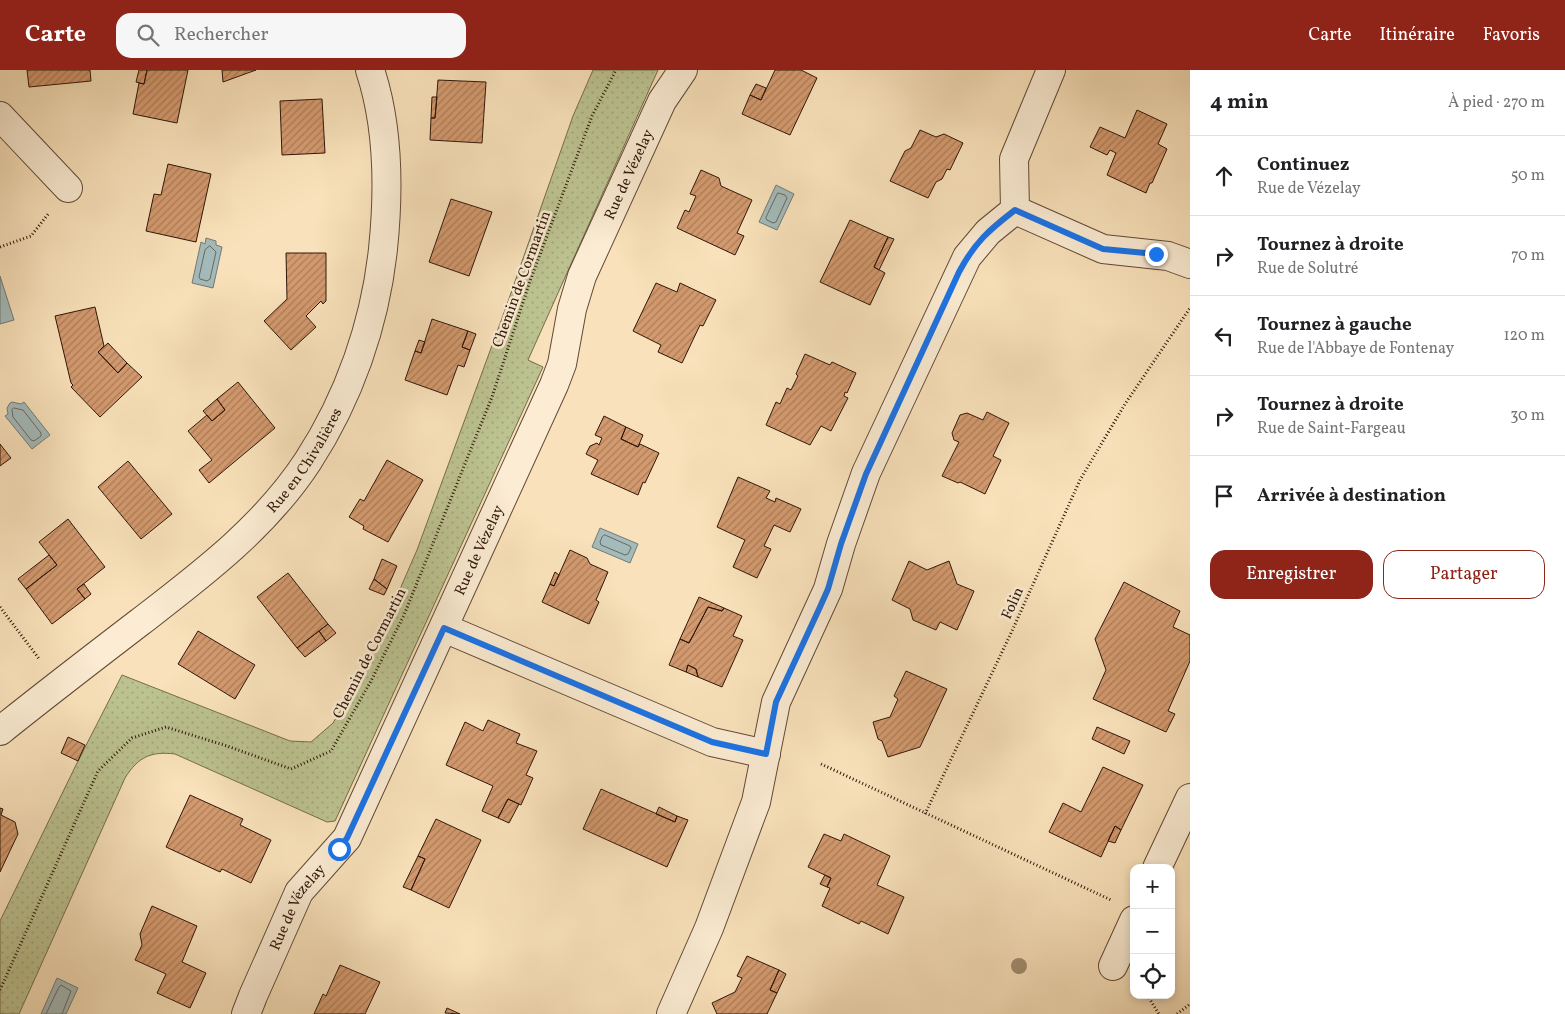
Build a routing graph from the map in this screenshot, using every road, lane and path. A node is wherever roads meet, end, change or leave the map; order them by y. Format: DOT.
graph roads {
  1 [pos="370,70"];
  2 [pos="616,70"];
  3 [pos="683,70"];
  4 [pos="1052,70"];
  5 [pos="0,116"];
  6 [pos="68,188"];
  7 [pos="1015,210"];
  8 [pos="0,247"];
  9 [pos="1190,264"];
  10 [pos="1190,308"];
  11 [pos="0,607"];
  12 [pos="444,628"];
  13 [pos="59,684"];
  14 [pos="0,731"];
  15 [pos="766,754"];
  16 [pos="821,764"];
  17 [pos="1190,798"];
  18 [pos="925,814"];
  19 [pos="1159,864"];
  20 [pos="1125,911"];
  21 [pos="1113,966"];
  22 [pos="0,990"];
  23 [pos="1150,999"];
  24 [pos="1190,1004"];
  25 [pos="246,1014"];
  26 [pos="671,1014"];
  27 [pos="1159,1014"];
  28 [pos="1177,1014"];
  1 -- 13 [label="street, Rue en Chivalières"];
  2 -- 22 [label="path, Chemin de Cormartin"];
  3 -- 12 [label="street, Rue de Vézelay"];
  4 -- 7 [label="street"];
  5 -- 6 [label="street"];
  6 -- 8 [label="path"];
  7 -- 9 [label="street"];
  7 -- 15 [label="street"];
  10 -- 18 [label="path, Folin"];
  11 -- 13 [label="path"];
  12 -- 15 [label="street"];
  12 -- 25 [label="street, Rue de Vézelay"];
  13 -- 14 [label="street, Rue en Chivalières"];
  15 -- 26 [label="street"];
  16 -- 18 [label="path"];
  17 -- 19 [label="street"];
  18 -- 20 [label="path"];
  20 -- 21 [label="street"];
  23 -- 27 [label="path"];
  24 -- 28 [label="path"];
}
